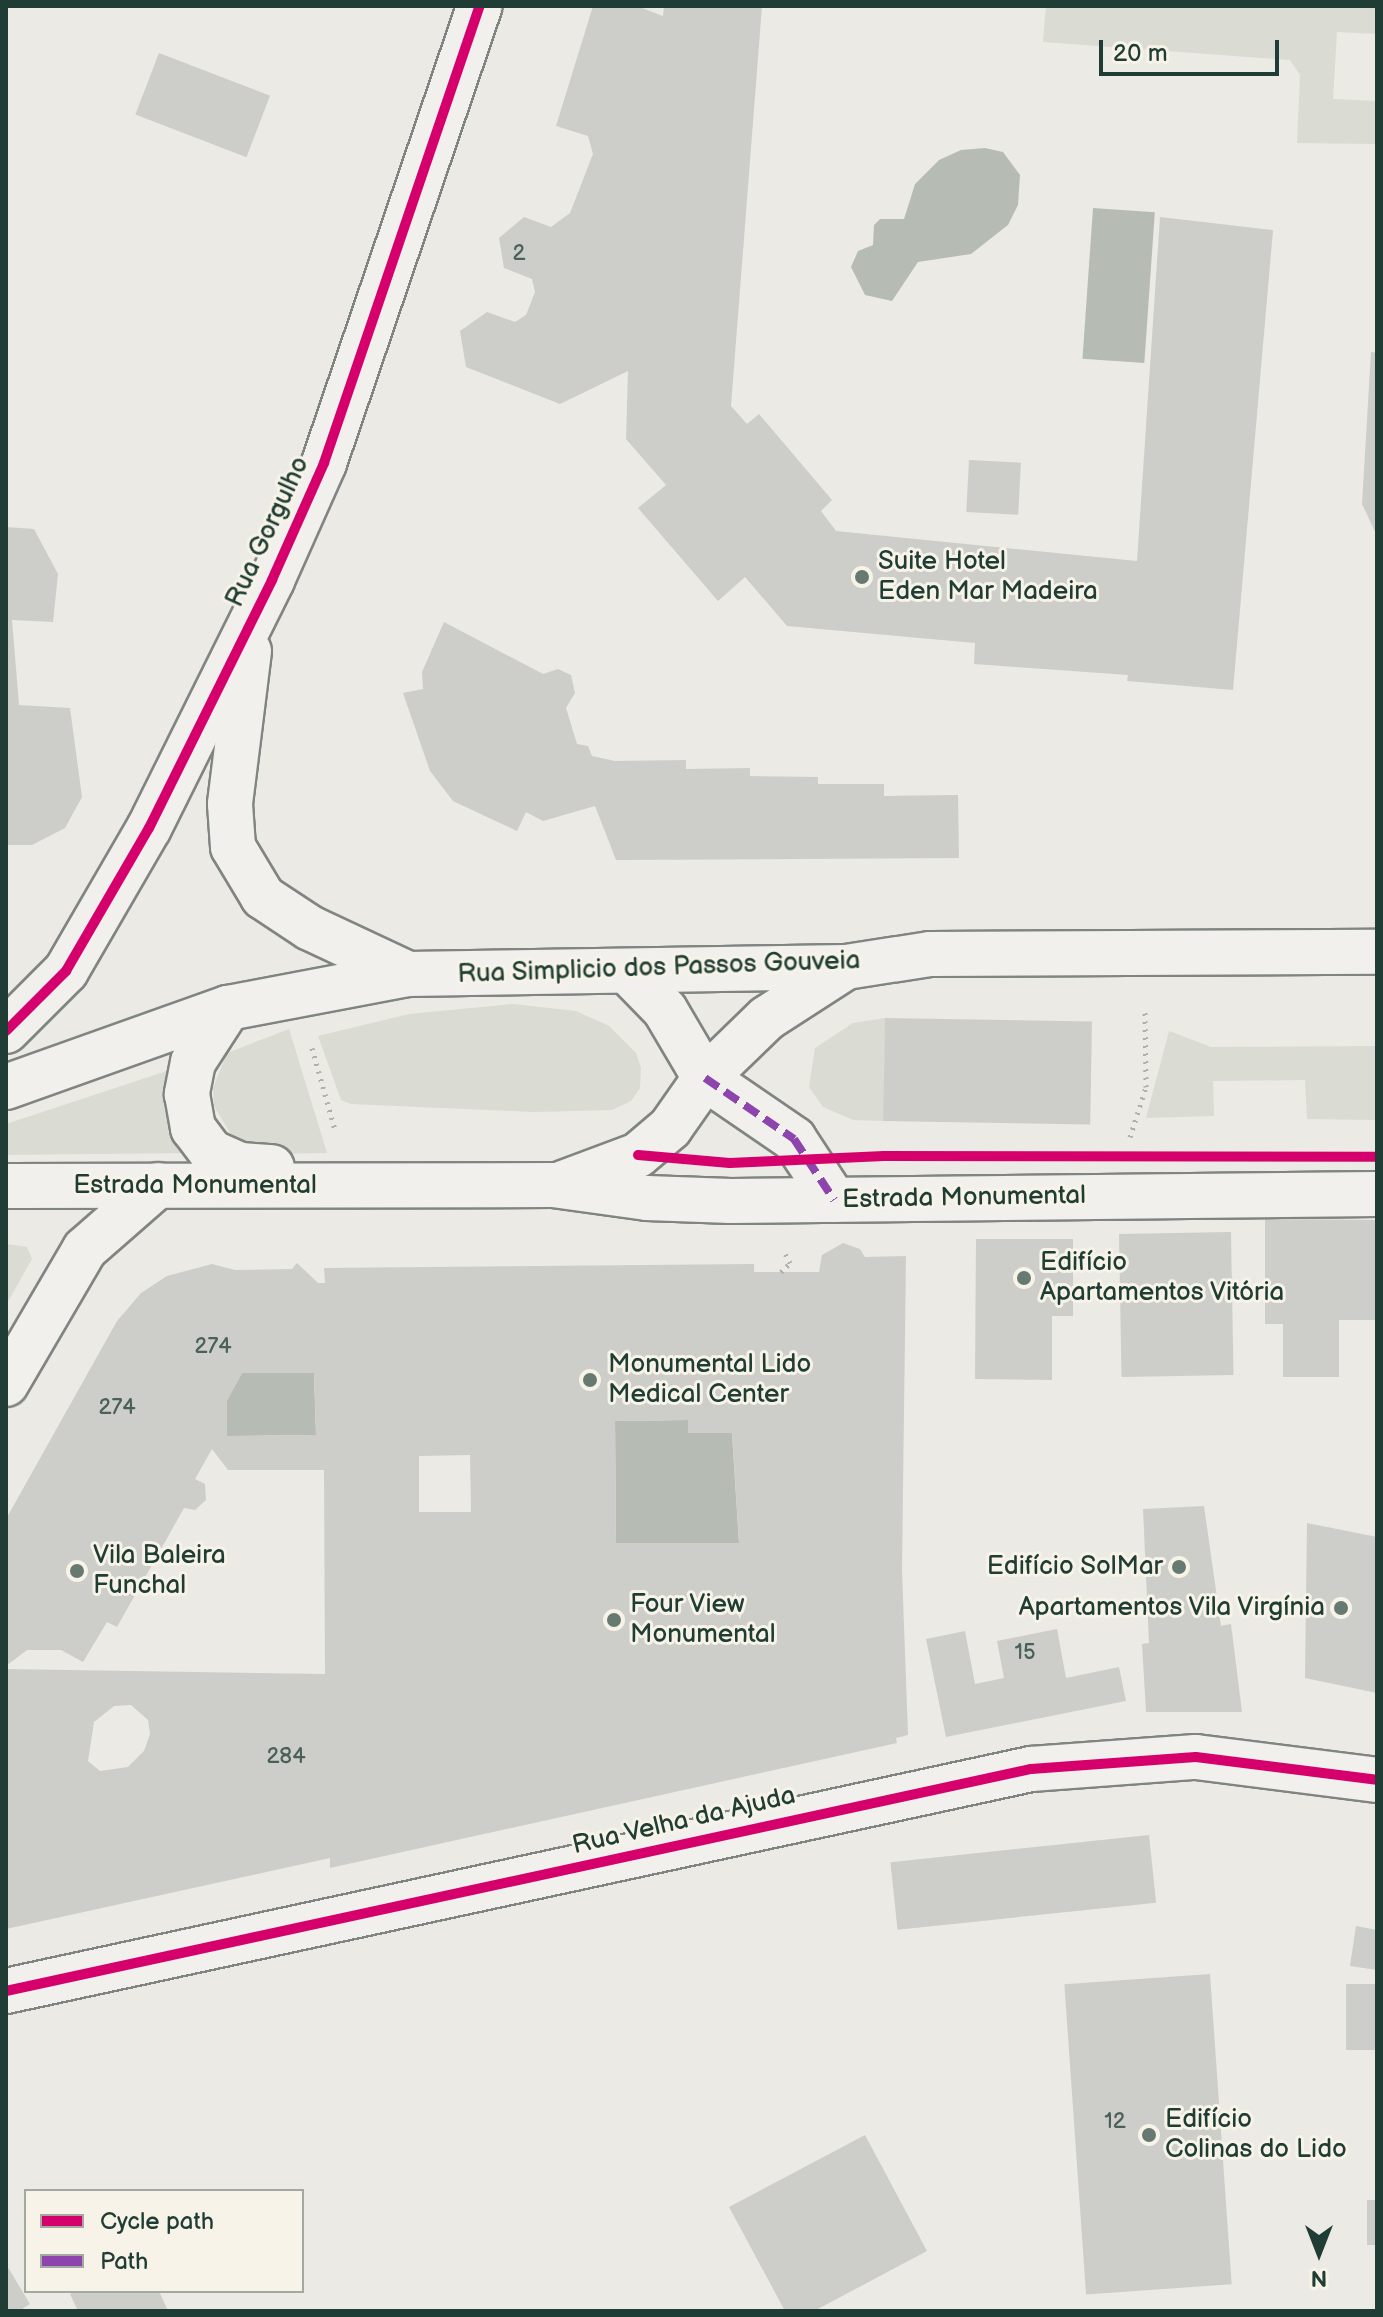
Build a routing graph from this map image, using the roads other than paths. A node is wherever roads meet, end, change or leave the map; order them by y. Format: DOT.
graph roads {
  1 [pos="480,6"];
  2 [pos="255,613"];
  3 [pos="1377,952"];
  4 [pos="846,967"];
  5 [pos="629,973"];
  6 [pos="408,974"];
  7 [pos="228,1008"];
  8 [pos="6,1031"];
  9 [pos="705,1078"];
  10 [pos="6,1087"];
  11 [pos="385,1183"];
  12 [pos="158,1185"];
  13 [pos="553,1185"];
  14 [pos="6,1186"];
  15 [pos="1377,1194"];
  16 [pos="834,1200"];
  17 [pos="6,1384"];
  18 [pos="1377,1780"];
  19 [pos="6,1991"];
  1 -- 2 [label="street, Rua Gorgulho"];
  2 -- 6 [label="street, Rua Gorgulho"];
  2 -- 8 [label="street, Rua Gorgulho"];
  3 -- 4 [label="street, Rua Simplicio dos Passos Gouveia"];
  4 -- 5 [label="street, Rua Simplicio dos Passos Gouveia"];
  4 -- 9 [label="street, Estrada Monumental"];
  5 -- 6 [label="street, Rua Simplicio dos Passos Gouveia"];
  5 -- 9 [label="street"];
  6 -- 7 [label="street, Rua Simplicio dos Passos Gouveia"];
  7 -- 10 [label="street, Rua Simplicio dos Passos Gouveia"];
  7 -- 11 [label="street, Estrada Monumental"];
  9 -- 13 [label="street, Estrada Monumental"];
  9 -- 16 [label="street"];
  11 -- 12 [label="street, Estrada Monumental"];
  11 -- 13 [label="street, Estrada Monumental"];
  12 -- 14 [label="street, Estrada Monumental"];
  12 -- 17 [label="street"];
  13 -- 16 [label="street, Estrada Monumental"];
  15 -- 16 [label="street, Estrada Monumental"];
  18 -- 19 [label="street, Rua Velha da Ajuda"];
}
